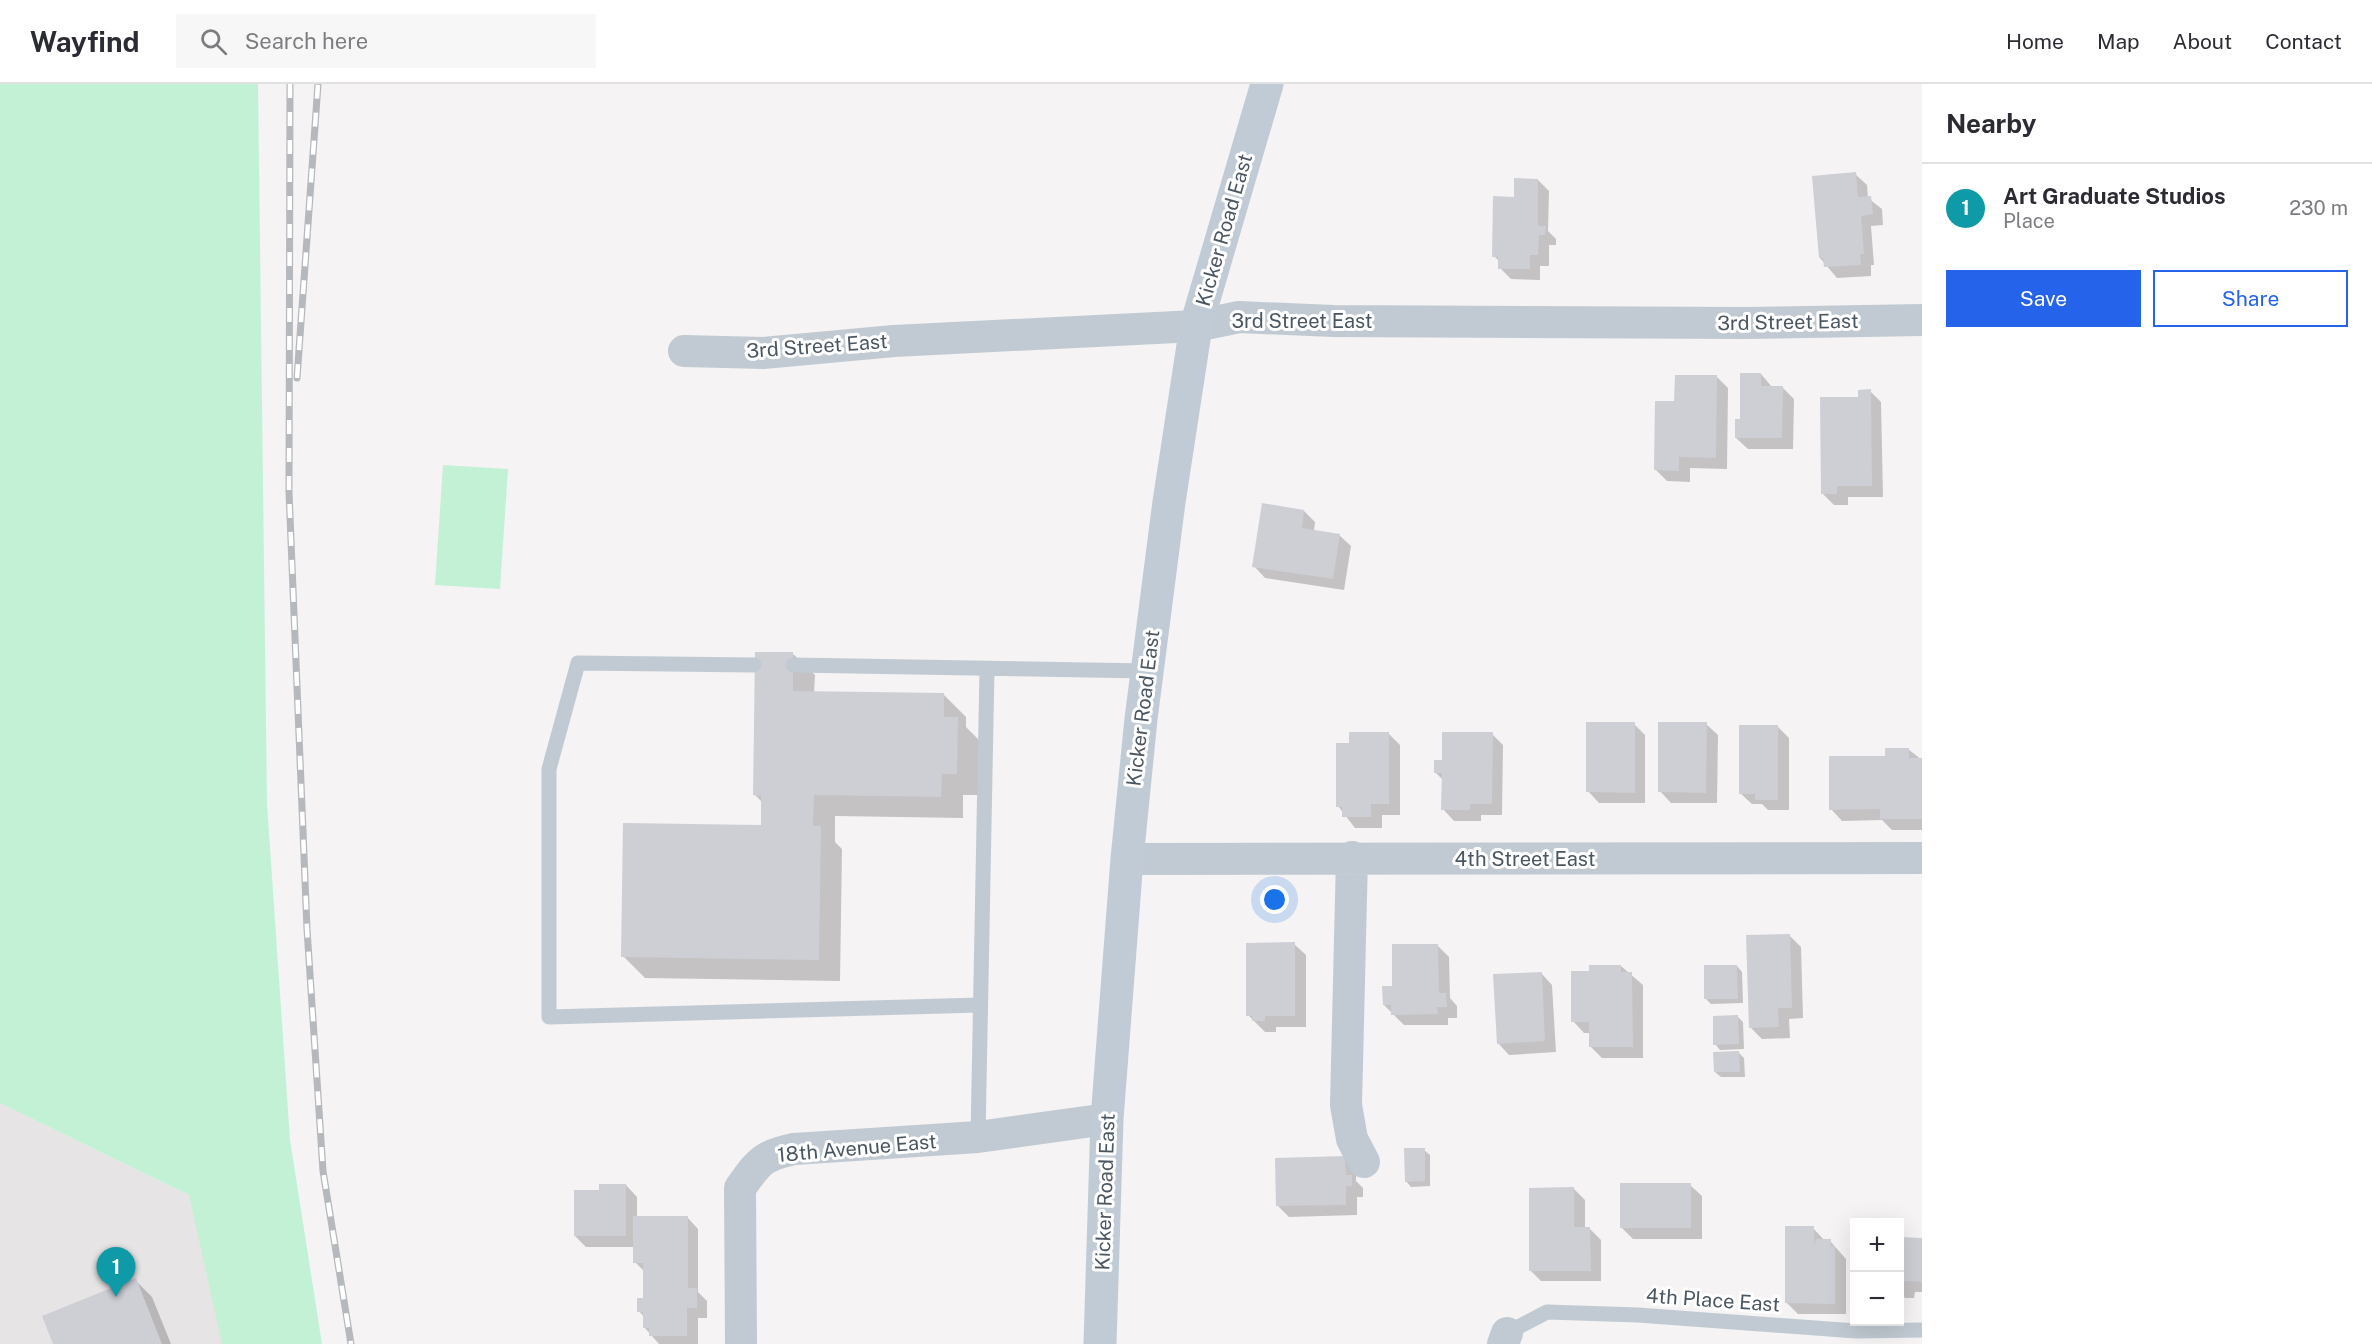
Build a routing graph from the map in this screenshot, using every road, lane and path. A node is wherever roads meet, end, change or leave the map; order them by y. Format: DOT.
graph roads {
  1 [pos="1267,84"];
  2 [pos="1922,320"];
  3 [pos="1196,326"];
  4 [pos="684,351"];
  5 [pos="754,665"];
  6 [pos="793,665"];
  7 [pos="987,669"];
  8 [pos="1147,671"];
  9 [pos="1352,858"];
  10 [pos="1922,858"];
  11 [pos="1127,859"];
  12 [pos="980,1005"];
  13 [pos="1107,1119"];
  14 [pos="978,1137"];
  15 [pos="1364,1162"];
  16 [pos="1922,1330"];
  17 [pos="1505,1339"];
  18 [pos="741,1344"];
  19 [pos="1100,1344"];
  1 -- 3 [label="main road, Kicker Road East"];
  2 -- 3 [label="street, 3rd Street East"];
  3 -- 4 [label="street, 3rd Street East"];
  3 -- 8 [label="main road, Kicker Road East"];
  5 -- 12 [label="lane"];
  6 -- 7 [label="lane"];
  7 -- 8 [label="lane"];
  7 -- 12 [label="lane"];
  8 -- 11 [label="main road, Kicker Road East"];
  9 -- 10 [label="street, 4th Street East"];
  9 -- 11 [label="street, 4th Street East"];
  9 -- 15 [label="street"];
  11 -- 13 [label="main road, Kicker Road East"];
  12 -- 14 [label="lane"];
  13 -- 14 [label="street, 18th Avenue East"];
  13 -- 19 [label="main road, Kicker Road East"];
  14 -- 18 [label="street, 18th Avenue East"];
  16 -- 17 [label="lane, 4th Place East"];
}
